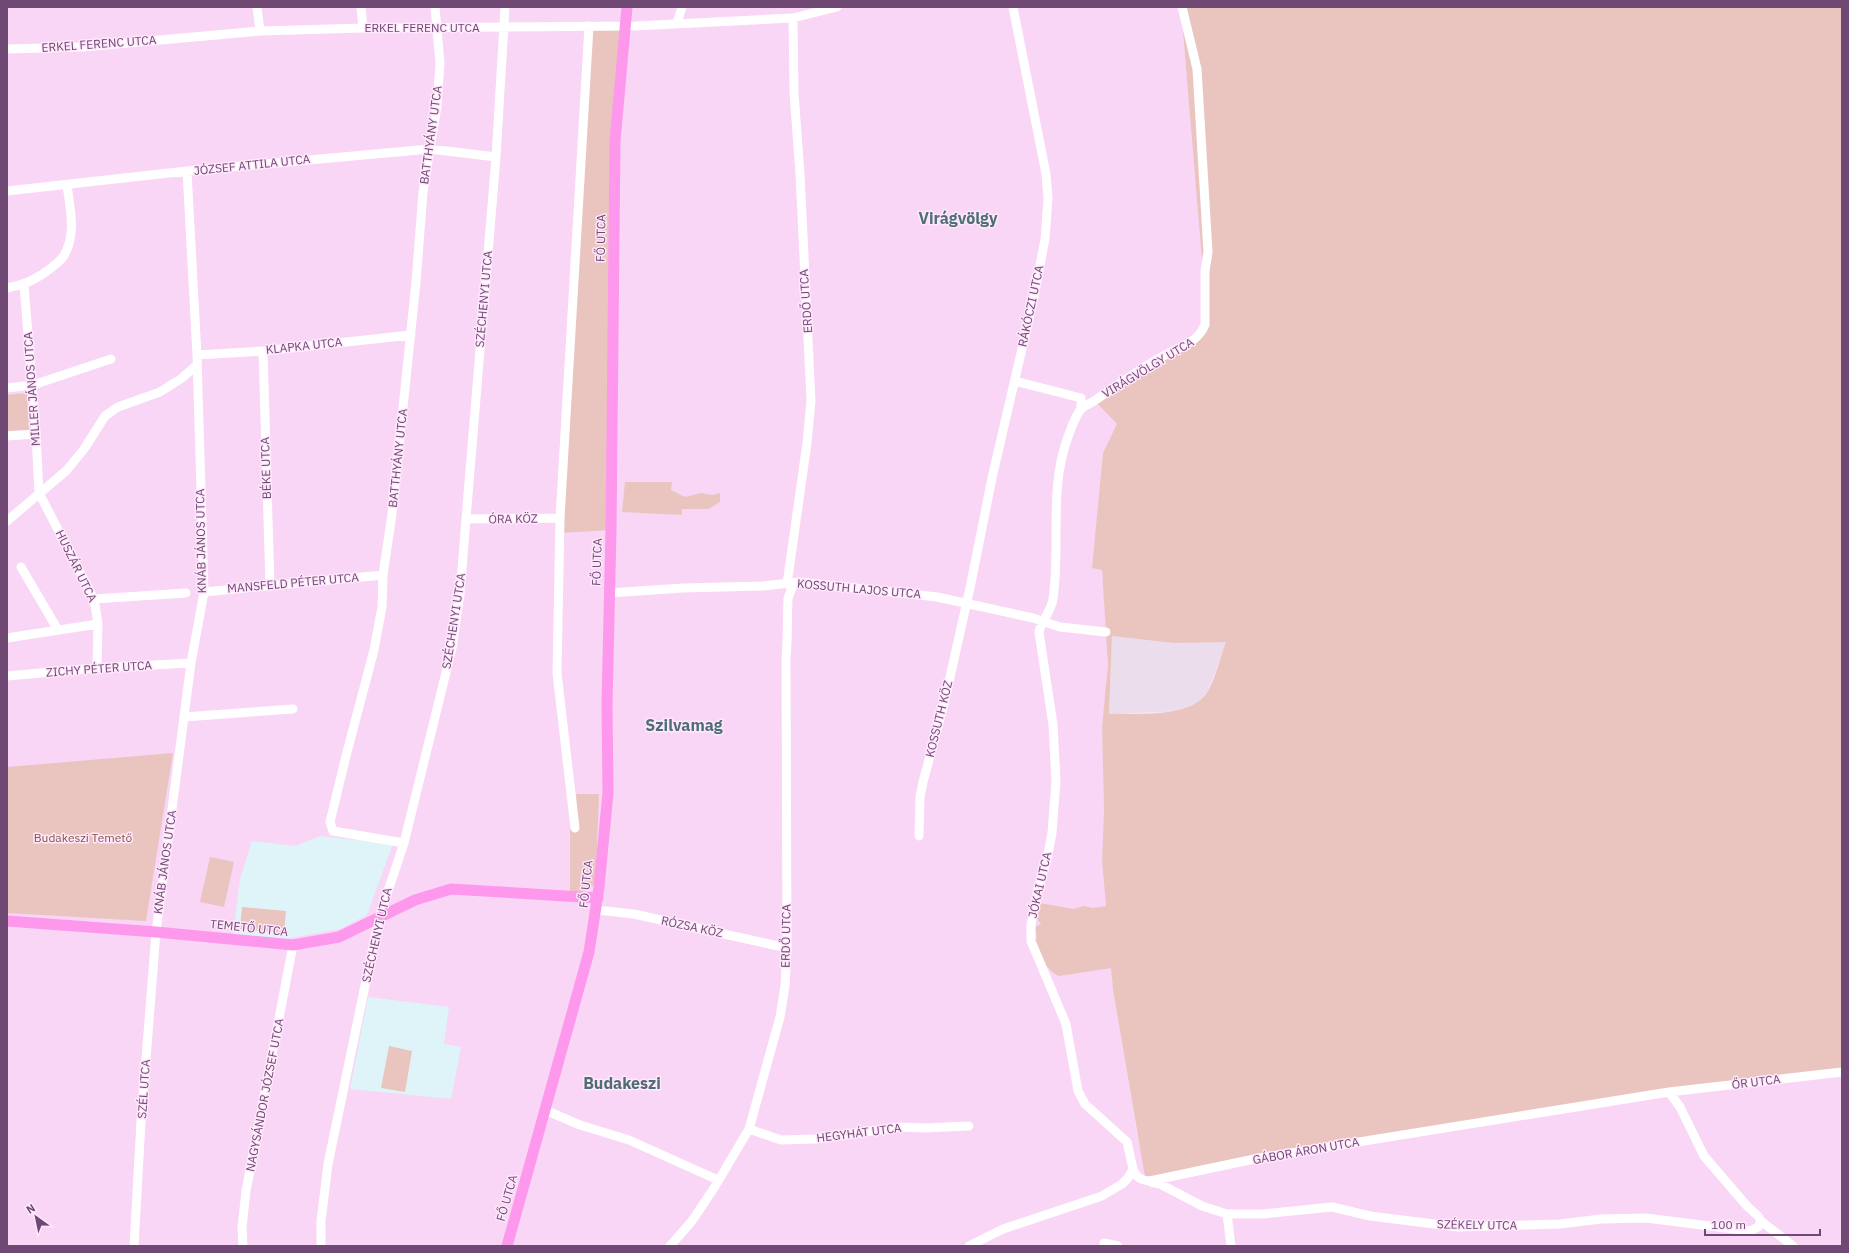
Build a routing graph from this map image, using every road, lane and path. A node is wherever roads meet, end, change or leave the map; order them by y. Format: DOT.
graph roads {
  1 [pos="257,7"];
  2 [pos="361,7"];
  3 [pos="435,7"];
  4 [pos="505,7"];
  5 [pos="627,7"];
  6 [pos="682,7"];
  7 [pos="836,7"];
  8 [pos="1013,7"];
  9 [pos="1182,7"];
  10 [pos="794,18"];
  11 [pos="677,23"];
  12 [pos="589,26"];
  13 [pos="626,26"];
  14 [pos="362,28"];
  15 [pos="436,28"];
  16 [pos="505,28"];
  17 [pos="260,31"];
  18 [pos="7,49"];
  19 [pos="430,149"];
  20 [pos="496,157"];
  21 [pos="188,171"];
  22 [pos="67,185"];
  23 [pos="7,191"];
  24 [pos="24,285"];
  25 [pos="7,288"];
  26 [pos="411,335"];
  27 [pos="263,351"];
  28 [pos="197,355"];
  29 [pos="111,359"];
  30 [pos="197,365"];
  31 [pos="182,378"];
  32 [pos="197,380"];
  33 [pos="1015,381"];
  34 [pos="33,385"];
  35 [pos="7,388"];
  36 [pos="1081,409"];
  37 [pos="36,434"];
  38 [pos="7,436"];
  39 [pos="39,493"];
  40 [pos="560,518"];
  41 [pos="466,519"];
  42 [pos="7,521"];
  43 [pos="21,567"];
  44 [pos="383,575"];
  45 [pos="787,584"];
  46 [pos="270,586"];
  47 [pos="204,592"];
  48 [pos="186,593"];
  49 [pos="609,593"];
  50 [pos="94,599"];
  51 [pos="966,602"];
  52 [pos="1042,621"];
  53 [pos="98,624"];
  54 [pos="58,630"];
  55 [pos="1106,632"];
  56 [pos="7,638"];
  57 [pos="192,663"];
  58 [pos="96,668"];
  59 [pos="7,676"];
  60 [pos="293,709"];
  61 [pos="184,717"];
  62 [pos="575,828"];
  63 [pos="919,836"];
  64 [pos="404,843"];
  65 [pos="598,898"];
  66 [pos="597,910"];
  67 [pos="380,918"];
  68 [pos="7,921"];
  69 [pos="156,932"];
  70 [pos="293,945"];
  71 [pos="787,948"];
  72 [pos="1842,1072"];
  73 [pos="1669,1092"];
  74 [pos="545,1110"];
  75 [pos="970,1126"];
  76 [pos="749,1129"];
  77 [pos="1133,1169"];
  78 [pos="718,1180"];
  79 [pos="1150,1181"];
  80 [pos="1227,1214"];
  81 [pos="1760,1221"];
  82 [pos="1104,1243"];
  83 [pos="134,1246"];
  84 [pos="243,1246"];
  85 [pos="321,1246"];
  86 [pos="507,1246"];
  87 [pos="670,1246"];
  88 [pos="970,1246"];
  89 [pos="1118,1246"];
  90 [pos="1231,1246"];
  91 [pos="1793,1246"];
  1 -- 17 [label="street"];
  2 -- 14 [label="street"];
  3 -- 15 [label="street, BATTHYÁNY UTCA"];
  4 -- 16 [label="street, SZÉCHENYI UTCA"];
  5 -- 13 [label="main road, FŐ UTCA"];
  6 -- 11 [label="street"];
  7 -- 10 [label="street, ERKEL FERENC UTCA"];
  8 -- 33 [label="street, RÁKÓCZI UTCA"];
  9 -- 36 [label="street, VIRÁGVÖLGY UTCA"];
  10 -- 11 [label="street, ERKEL FERENC UTCA"];
  10 -- 45 [label="street, ERDŐ UTCA"];
  11 -- 13 [label="street, ERKEL FERENC UTCA"];
  12 -- 13 [label="street, ERKEL FERENC UTCA"];
  12 -- 16 [label="street, ERKEL FERENC UTCA"];
  12 -- 40 [label="street, FŐ UTCA"];
  13 -- 49 [label="main road, FŐ UTCA"];
  14 -- 15 [label="street, ERKEL FERENC UTCA"];
  14 -- 17 [label="street, ERKEL FERENC UTCA"];
  15 -- 16 [label="street, ERKEL FERENC UTCA"];
  15 -- 19 [label="street, BATTHYÁNY UTCA"];
  16 -- 20 [label="street, SZÉCHENYI UTCA"];
  17 -- 18 [label="street, ERKEL FERENC UTCA"];
  19 -- 20 [label="street, JÓZSEF ATTILA UTCA"];
  19 -- 21 [label="street, JÓZSEF ATTILA UTCA"];
  19 -- 26 [label="street, BATTHYÁNY UTCA"];
  20 -- 41 [label="street, SZÉCHENYI UTCA"];
  21 -- 22 [label="street, JÓZSEF ATTILA UTCA"];
  21 -- 28 [label="street, KNÁB JÁNOS UTCA"];
  22 -- 23 [label="street, JÓZSEF ATTILA UTCA"];
  22 -- 24 [label="street"];
  24 -- 25 [label="street"];
  24 -- 34 [label="street, MILLER JÁNOS UTCA"];
  26 -- 27 [label="street, KLAPKA UTCA"];
  26 -- 44 [label="street, BATTHYÁNY UTCA"];
  27 -- 28 [label="street, KLAPKA UTCA"];
  27 -- 46 [label="street, BÉKE UTCA"];
  28 -- 30 [label="street, KNÁB JÁNOS UTCA"];
  29 -- 34 [label="street"];
  30 -- 31 [label="street"];
  30 -- 32 [label="street, KNÁB JÁNOS UTCA"];
  31 -- 32 [label="street"];
  31 -- 39 [label="street"];
  32 -- 47 [label="street, KNÁB JÁNOS UTCA"];
  33 -- 36 [label="street"];
  33 -- 51 [label="street, RÁKÓCZI UTCA"];
  34 -- 35 [label="street"];
  34 -- 37 [label="street, MILLER JÁNOS UTCA"];
  36 -- 52 [label="street"];
  37 -- 38 [label="street"];
  37 -- 39 [label="street, MILLER JÁNOS UTCA"];
  39 -- 42 [label="street"];
  39 -- 50 [label="street, HUSZÁR UTCA"];
  40 -- 41 [label="street, ÓRA KÖZ"];
  40 -- 62 [label="street, FŐ UTCA"];
  41 -- 64 [label="street, SZÉCHENYI UTCA"];
  43 -- 54 [label="street"];
  44 -- 46 [label="street, MANSFELD PÉTER UTCA"];
  44 -- 64 [label="street, BATTHYÁNY UTCA"];
  45 -- 49 [label="street, KOSSUTH LAJOS UTCA"];
  45 -- 51 [label="street, KOSSUTH LAJOS UTCA"];
  45 -- 71 [label="street, ERDŐ UTCA"];
  46 -- 47 [label="street, MANSFELD PÉTER UTCA"];
  47 -- 57 [label="street, KNÁB JÁNOS UTCA"];
  48 -- 50 [label="street"];
  49 -- 65 [label="main road, FŐ UTCA"];
  50 -- 53 [label="street, HUSZÁR UTCA"];
  51 -- 52 [label="street, KOSSUTH LAJOS UTCA"];
  51 -- 63 [label="street, KOSSUTH KÖZ"];
  52 -- 55 [label="street, KOSSUTH LAJOS UTCA"];
  52 -- 77 [label="street, JÓKAI UTCA"];
  53 -- 54 [label="street"];
  53 -- 58 [label="street, HUSZÁR UTCA"];
  54 -- 56 [label="street"];
  57 -- 58 [label="street, ZICHY PÉTER UTCA"];
  57 -- 61 [label="street, KNÁB JÁNOS UTCA"];
  58 -- 59 [label="street, ZICHY PÉTER UTCA"];
  60 -- 61 [label="street"];
  61 -- 69 [label="street, KNÁB JÁNOS UTCA"];
  64 -- 67 [label="street, SZÉCHENYI UTCA"];
  65 -- 66 [label="main road, FŐ UTCA"];
  65 -- 67 [label="main road, TEMETŐ UTCA"];
  66 -- 71 [label="street, RÓZSA KÖZ"];
  66 -- 74 [label="main road, FŐ UTCA"];
  67 -- 70 [label="main road, TEMETŐ UTCA"];
  67 -- 85 [label="street, SZÉCHENYI UTCA"];
  68 -- 69 [label="main road, TEMETŐ UTCA"];
  69 -- 70 [label="main road, TEMETŐ UTCA"];
  69 -- 83 [label="street, SZÉL UTCA"];
  70 -- 84 [label="street, NAGYSÁNDOR JÓZSEF UTCA"];
  71 -- 76 [label="street, ERDŐ UTCA"];
  72 -- 73 [label="street, ŐR UTCA"];
  73 -- 79 [label="street, GÁBOR ÁRON UTCA"];
  73 -- 81 [label="street"];
  74 -- 78 [label="street"];
  74 -- 86 [label="main road, FŐ UTCA"];
  75 -- 76 [label="street, HEGYHÁT UTCA"];
  76 -- 78 [label="street, ERDŐ UTCA"];
  77 -- 79 [label="street"];
  77 -- 88 [label="street"];
  78 -- 87 [label="street, ERDŐ UTCA"];
  79 -- 80 [label="street, SZÉKELY UTCA"];
  80 -- 81 [label="street, SZÉKELY UTCA"];
  80 -- 90 [label="street"];
  81 -- 91 [label="street"];
  82 -- 89 [label="street"];
}
